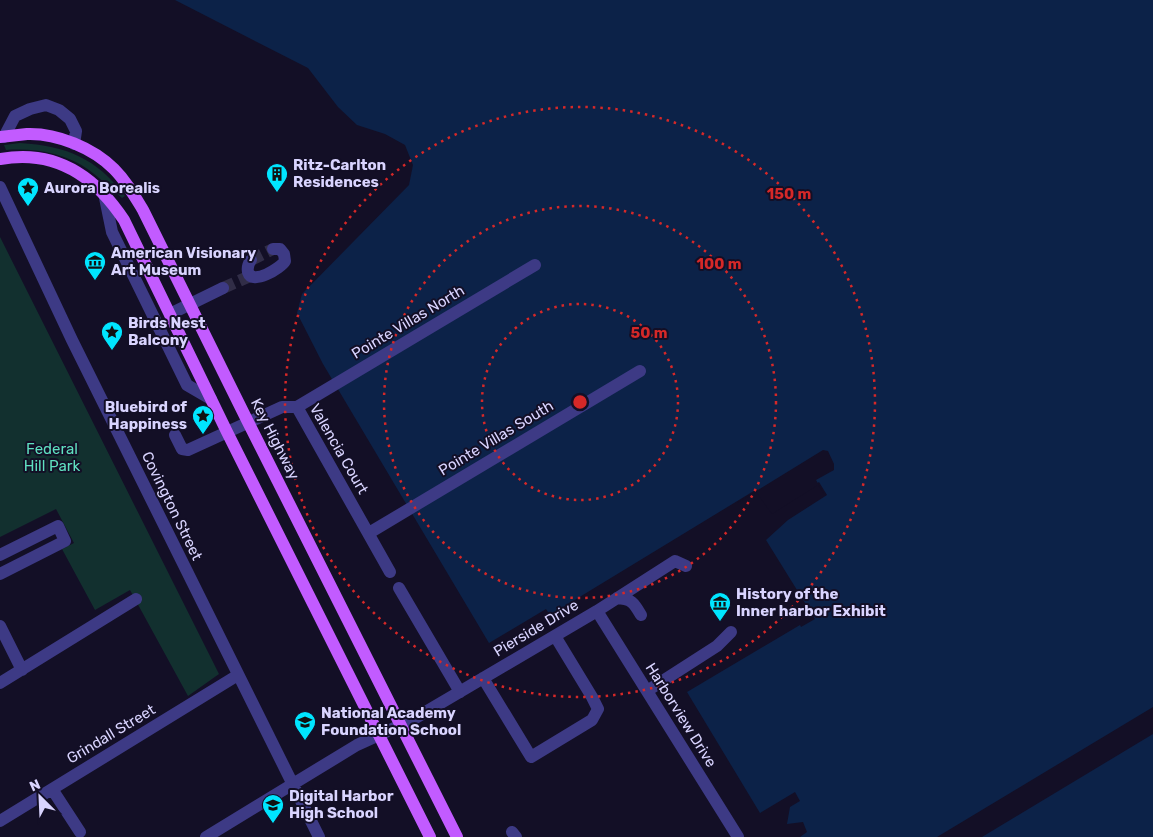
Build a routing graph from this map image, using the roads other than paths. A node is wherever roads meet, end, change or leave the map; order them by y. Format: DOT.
graph roads {
  1 [pos="2,137"];
  2 [pos="74,144"];
  3 [pos="0,159"];
  4 [pos="0,187"];
  5 [pos="104,193"];
  6 [pos="273,249"];
  7 [pos="251,260"];
  8 [pos="535,265"];
  9 [pos="223,288"];
  10 [pos="190,304"];
  11 [pos="170,314"];
  12 [pos="640,371"];
  13 [pos="211,399"];
  14 [pos="297,407"];
  15 [pos="248,422"];
  16 [pos="227,432"];
  17 [pos="175,435"];
  18 [pos="369,533"];
  19 [pos="0,555"];
  20 [pos="686,566"];
  21 [pos="390,572"];
  22 [pos="0,574"];
  23 [pos="400,588"];
  24 [pos="617,598"];
  25 [pos="136,599"];
  26 [pos="597,611"];
  27 [pos="642,615"];
  28 [pos="0,626"];
  29 [pos="731,632"];
  30 [pos="554,636"];
  31 [pos="22,670"];
  32 [pos="238,675"];
  33 [pos="483,678"];
  34 [pos="0,683"];
  35 [pos="647,691"];
  36 [pos="460,692"];
  37 [pos="400,725"];
  38 [pos="379,735"];
  39 [pos="292,784"];
  40 [pos="52,789"];
  41 [pos="0,821"];
  42 [pos="79,835"];
  43 [pos="206,837"];
  44 [pos="319,837"];
  45 [pos="430,837"];
  46 [pos="457,837"];
  47 [pos="738,837"];
  1 -- 2 [label="main road, Key Highway"];
  1 -- 2 [label="street"];
  2 -- 10 [label="main road, Key Highway"];
  3 -- 5 [label="main road"];
  4 -- 32 [label="street, Covington Street"];
  5 -- 11 [label="main road"];
  5 -- 13 [label="street"];
  6 -- 7 [label="street"];
  8 -- 14 [label="street, Pointe Villas North"];
  9 -- 10 [label="street"];
  10 -- 11 [label="street"];
  10 -- 15 [label="main road, Key Highway"];
  11 -- 13 [label="main road"];
  12 -- 18 [label="street, Pointe Villas South"];
  13 -- 16 [label="main road"];
  14 -- 15 [label="street, Valencia Court"];
  14 -- 18 [label="street, Valencia Court"];
  15 -- 16 [label="street, Valencia Court"];
  15 -- 37 [label="main road, Key Highway"];
  16 -- 17 [label="street, Valencia Court"];
  16 -- 38 [label="main road"];
  18 -- 21 [label="street, Valencia Court"];
  19 -- 22 [label="street"];
  20 -- 24 [label="street, Pierside Drive"];
  23 -- 36 [label="street"];
  24 -- 26 [label="street, Pierside Drive"];
  24 -- 27 [label="street"];
  25 -- 31 [label="street"];
  26 -- 30 [label="street, Pierside Drive"];
  26 -- 35 [label="street, Harborview Drive"];
  28 -- 31 [label="street"];
  29 -- 35 [label="street"];
  30 -- 33 [label="street, Pierside Drive"];
  30 -- 33 [label="street"];
  31 -- 34 [label="street"];
  32 -- 39 [label="street, Covington Street"];
  32 -- 40 [label="street, Grindall Street"];
  33 -- 36 [label="street, Pierside Drive"];
  35 -- 47 [label="street, Harborview Drive"];
  36 -- 37 [label="street, Pierside Drive"];
  37 -- 38 [label="street, Pierside Drive"];
  37 -- 46 [label="main road, Key Highway"];
  38 -- 39 [label="street, Pierside Drive"];
  38 -- 45 [label="main road"];
  39 -- 43 [label="street, Pierside Drive"];
  39 -- 44 [label="street, Covington Street"];
  40 -- 41 [label="street, Grindall Street"];
  40 -- 42 [label="street"];
}
